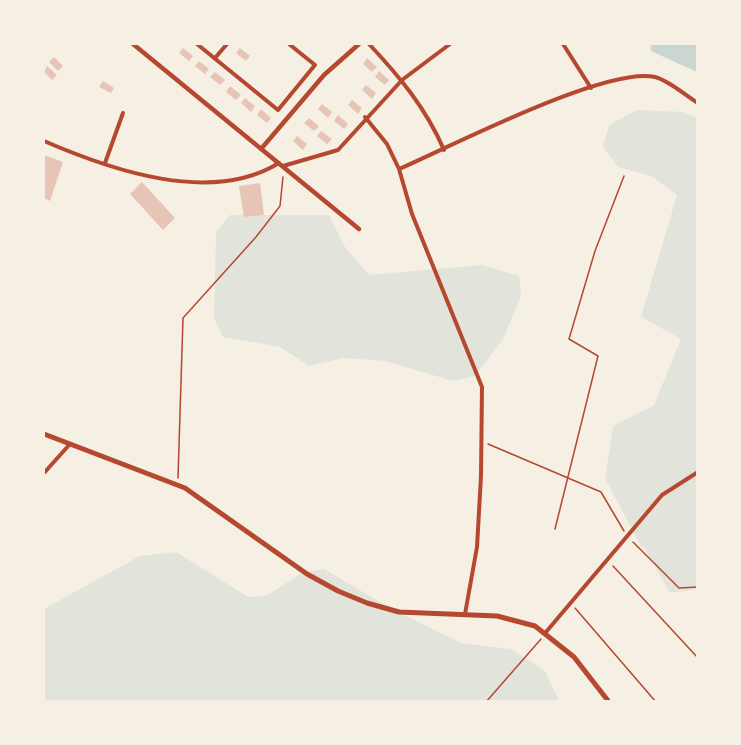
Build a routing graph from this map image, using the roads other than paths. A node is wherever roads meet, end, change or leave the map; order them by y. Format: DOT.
graph roads {
  1 [pos="133,44"];
  2 [pos="197,44"];
  3 [pos="227,44"];
  4 [pos="289,44"];
  5 [pos="359,44"];
  6 [pos="369,44"];
  7 [pos="450,44"];
  8 [pos="562,44"];
  9 [pos="215,58"];
  10 [pos="402,80"];
  11 [pos="591,88"];
  12 [pos="698,102"];
  13 [pos="123,113"];
  14 [pos="365,117"];
  15 [pos="44,141"];
  16 [pos="261,149"];
  17 [pos="444,150"];
  18 [pos="105,163"];
  19 [pos="281,164"];
  20 [pos="399,169"];
  21 [pos="359,229"];
  22 [pos="44,434"];
  23 [pos="70,443"];
  24 [pos="698,472"];
  25 [pos="44,473"];
  26 [pos="465,614"];
  27 [pos="546,632"];
  28 [pos="609,702"];
  1 -- 16 [label="street"];
  2 -- 9 [label="street"];
  3 -- 9 [label="street"];
  4 -- 9 [label="street"];
  5 -- 16 [label="street"];
  6 -- 10 [label="street"];
  7 -- 10 [label="street"];
  8 -- 11 [label="street"];
  10 -- 14 [label="street"];
  10 -- 17 [label="street"];
  11 -- 12 [label="street"];
  11 -- 17 [label="street"];
  13 -- 18 [label="street"];
  14 -- 19 [label="street"];
  14 -- 20 [label="street"];
  15 -- 18 [label="street"];
  16 -- 19 [label="street"];
  17 -- 20 [label="street"];
  18 -- 19 [label="street"];
  19 -- 21 [label="street"];
  20 -- 26 [label="street"];
  22 -- 23 [label="main road"];
  23 -- 25 [label="street"];
  23 -- 26 [label="main road"];
  24 -- 27 [label="street"];
  26 -- 27 [label="main road"];
  27 -- 28 [label="main road"];
}
